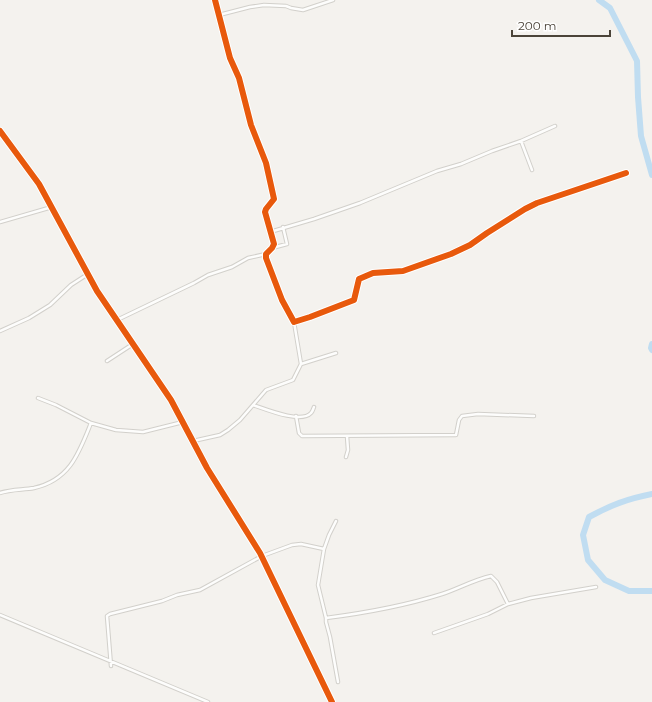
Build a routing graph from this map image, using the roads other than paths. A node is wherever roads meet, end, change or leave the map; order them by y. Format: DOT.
graph roads {
  1 [pos="215,0"];
  2 [pos="333,0"];
  3 [pos="219,15"];
  4 [pos="555,126"];
  5 [pos="0,131"];
  6 [pos="521,142"];
  7 [pos="532,170"];
  8 [pos="626,173"];
  9 [pos="52,208"];
  10 [pos="0,222"];
  11 [pos="283,227"];
  12 [pos="270,232"];
  13 [pos="272,248"];
  14 [pos="266,254"];
  15 [pos="88,274"];
  16 [pos="116,320"];
  17 [pos="294,322"];
  18 [pos="0,331"];
  19 [pos="133,344"];
  20 [pos="336,353"];
  21 [pos="107,361"];
  22 [pos="301,364"];
  23 [pos="38,398"];
  24 [pos="253,405"];
  25 [pos="314,407"];
  26 [pos="296,416"];
  27 [pos="534,416"];
  28 [pos="183,422"];
  29 [pos="91,423"];
  30 [pos="346,436"];
  31 [pos="193,441"];
  32 [pos="346,457"];
  33 [pos="0,493"];
  34 [pos="336,521"];
  35 [pos="324,549"];
  36 [pos="262,556"];
  37 [pos="596,587"];
  38 [pos="508,604"];
  39 [pos="0,615"];
  40 [pos="326,618"];
  41 [pos="434,633"];
  42 [pos="112,662"];
  43 [pos="112,666"];
  44 [pos="338,682"];
  45 [pos="208,702"];
  46 [pos="332,702"];
  1 -- 3 [label="street"];
  2 -- 3 [label="street"];
  3 -- 12 [label="street"];
  4 -- 6 [label="street"];
  5 -- 9 [label="street"];
  6 -- 7 [label="street"];
  6 -- 11 [label="street"];
  8 -- 17 [label="street"];
  9 -- 10 [label="street"];
  9 -- 15 [label="street"];
  11 -- 12 [label="street"];
  11 -- 13 [label="street"];
  12 -- 13 [label="street"];
  13 -- 14 [label="street"];
  14 -- 16 [label="street"];
  14 -- 17 [label="street"];
  15 -- 16 [label="street"];
  15 -- 18 [label="street"];
  16 -- 19 [label="street"];
  17 -- 22 [label="street"];
  19 -- 21 [label="street"];
  19 -- 28 [label="street"];
  20 -- 22 [label="street"];
  22 -- 24 [label="street"];
  23 -- 29 [label="street"];
  24 -- 26 [label="street"];
  24 -- 31 [label="street"];
  25 -- 26 [label="street"];
  26 -- 30 [label="street"];
  27 -- 30 [label="street"];
  28 -- 29 [label="street"];
  28 -- 31 [label="street"];
  29 -- 33 [label="street"];
  30 -- 32 [label="street"];
  31 -- 36 [label="street"];
  34 -- 35 [label="street"];
  35 -- 36 [label="street"];
  35 -- 40 [label="street"];
  36 -- 42 [label="street"];
  36 -- 46 [label="street"];
  37 -- 38 [label="street"];
  38 -- 40 [label="street"];
  38 -- 41 [label="street"];
  39 -- 42 [label="street"];
  40 -- 44 [label="street"];
  42 -- 43 [label="street"];
  42 -- 45 [label="street"];
}
